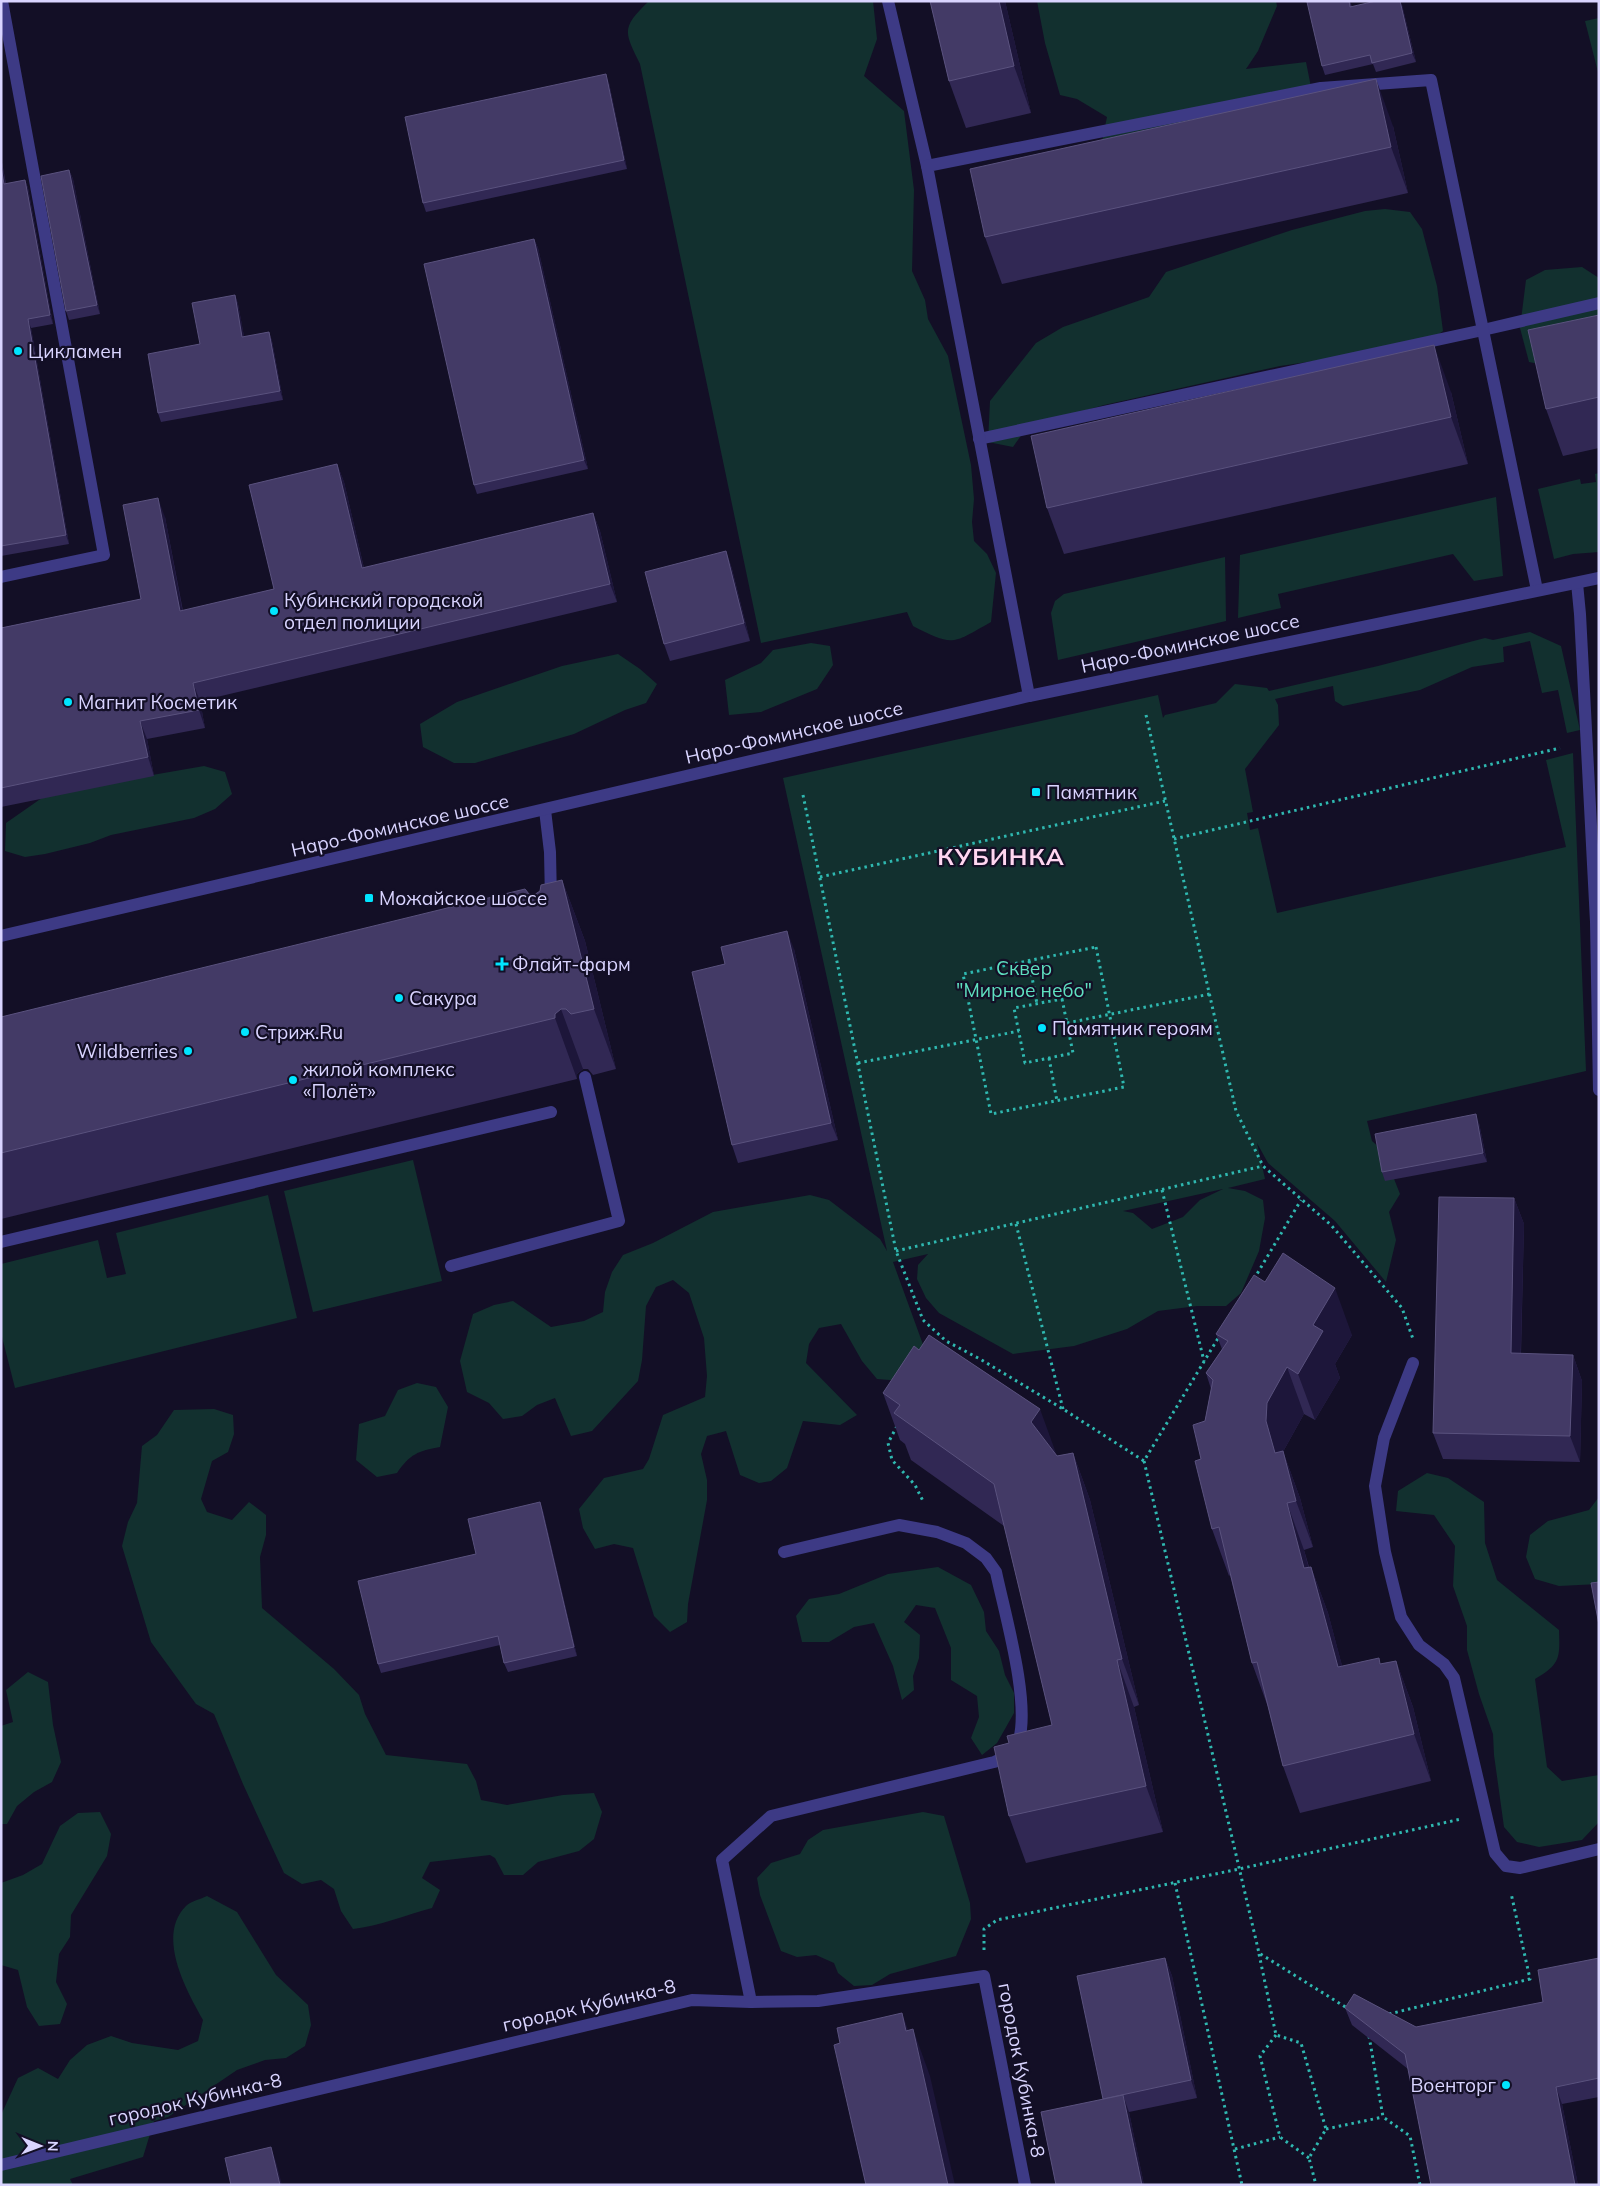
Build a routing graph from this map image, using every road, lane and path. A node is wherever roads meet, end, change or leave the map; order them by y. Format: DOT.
graph roads {
  1 [pos="2,1"];
  2 [pos="888,1"];
  3 [pos="927,166"];
  4 [pos="1599,303"];
  5 [pos="1484,330"];
  6 [pos="979,439"];
  7 [pos="1,577"];
  8 [pos="1599,578"];
  9 [pos="1577,583"];
  10 [pos="1537,590"];
  11 [pos="1029,696"];
  12 [pos="1146,715"];
  13 [pos="1587,742"];
  14 [pos="803,795"];
  15 [pos="1165,801"];
  16 [pos="545,810"];
  17 [pos="1174,839"];
  18 [pos="820,877"];
  19 [pos="541,911"];
  20 [pos="1,936"];
  21 [pos="1029,961"];
  22 [pos="1210,994"];
  23 [pos="1037,1004"];
  24 [pos="1110,1014"];
  25 [pos="1067,1023"];
  26 [pos="1018,1031"];
  27 [pos="976,1040"];
  28 [pos="1048,1058"];
  29 [pos="858,1063"];
  30 [pos="585,1077"];
  31 [pos="1599,1090"];
  32 [pos="1057,1101"];
  33 [pos="551,1112"];
  34 [pos="1263,1166"];
  35 [pos="1162,1190"];
  36 [pos="1301,1200"];
  37 [pos="1016,1224"];
  38 [pos="1,1242"];
  39 [pos="896,1251"];
  40 [pos="451,1266"];
  41 [pos="1250,1285"];
  42 [pos="1224,1328"];
  43 [pos="946,1342"];
  44 [pos="942,1350"];
  45 [pos="1204,1362"];
  46 [pos="1413,1363"];
  47 [pos="1063,1409"];
  48 [pos="898,1423"];
  49 [pos="1144,1461"];
  50 [pos="937,1532"];
  51 [pos="784,1552"];
  52 [pos="1486,1813"];
  53 [pos="1599,1849"];
  54 [pos="1506,1866"];
  55 [pos="1240,1869"];
  56 [pos="1175,1882"];
  57 [pos="1259,1953"];
  58 [pos="984,1976"];
  59 [pos="751,2002"];
  60 [pos="1350,2010"];
  61 [pos="1386,2015"];
  62 [pos="1368,2030"];
  63 [pos="1276,2035"];
  64 [pos="1383,2118"];
  65 [pos="1326,2129"];
  66 [pos="1280,2137"];
  67 [pos="1234,2149"];
  68 [pos="1309,2158"];
  69 [pos="1,2165"];
  70 [pos="1025,2185"];
  71 [pos="1242,2185"];
  72 [pos="1316,2185"];
  73 [pos="1420,2185"];
  1 -- 7 [label="street"];
  2 -- 3 [label="street"];
  3 -- 5 [label="street"];
  3 -- 6 [label="street"];
  4 -- 5 [label="street"];
  5 -- 6 [label="street"];
  5 -- 10 [label="street"];
  6 -- 11 [label="street"];
  8 -- 9 [label="street, Наро-Фоминское шоссе"];
  9 -- 10 [label="street, Наро-Фоминское шоссе"];
  9 -- 13 [label="street"];
  10 -- 11 [label="street, Наро-Фоминское шоссе"];
  11 -- 16 [label="street, Наро-Фоминское шоссе"];
  12 -- 15 [label="path"];
  13 -- 17 [label="path"];
  13 -- 31 [label="street"];
  14 -- 18 [label="path"];
  15 -- 17 [label="path"];
  15 -- 18 [label="path"];
  16 -- 19 [label="street"];
  16 -- 20 [label="street, Наро-Фоминское шоссе"];
  17 -- 22 [label="path"];
  18 -- 29 [label="path"];
  21 -- 23 [label="path"];
  21 -- 24 [label="path"];
  21 -- 27 [label="path"];
  22 -- 24 [label="path"];
  22 -- 34 [label="path"];
  23 -- 25 [label="path"];
  23 -- 26 [label="path"];
  24 -- 25 [label="path"];
  24 -- 32 [label="path"];
  25 -- 28 [label="path"];
  26 -- 27 [label="path"];
  26 -- 28 [label="path"];
  27 -- 29 [label="path"];
  27 -- 32 [label="path"];
  28 -- 32 [label="path"];
  29 -- 39 [label="path"];
  30 -- 40 [label="street"];
  33 -- 38 [label="street"];
  34 -- 35 [label="path"];
  34 -- 36 [label="path"];
  35 -- 37 [label="path"];
  35 -- 45 [label="path"];
  36 -- 41 [label="path"];
  36 -- 46 [label="path"];
  37 -- 39 [label="path"];
  37 -- 47 [label="path"];
  39 -- 43 [label="path"];
  42 -- 45 [label="path"];
  43 -- 44 [label="path"];
  43 -- 47 [label="path"];
  45 -- 49 [label="path"];
  46 -- 52 [label="street"];
  47 -- 49 [label="path"];
  48 -- 50 [label="path"];
  49 -- 55 [label="path"];
  50 -- 51 [label="street"];
  50 -- 59 [label="street"];
  52 -- 54 [label="street"];
  52 -- 55 [label="path"];
  53 -- 54 [label="street"];
  54 -- 61 [label="path"];
  55 -- 56 [label="path"];
  55 -- 57 [label="path"];
  56 -- 58 [label="path"];
  56 -- 67 [label="path"];
  57 -- 60 [label="path"];
  57 -- 63 [label="path"];
  58 -- 59 [label="street, городок Кубинка-8"];
  58 -- 70 [label="street, городок Кубинка-8"];
  59 -- 69 [label="street, городок Кубинка-8"];
  62 -- 64 [label="path"];
  63 -- 65 [label="path"];
  63 -- 66 [label="path"];
  64 -- 65 [label="path"];
  64 -- 73 [label="path"];
  65 -- 68 [label="path"];
  66 -- 67 [label="path"];
  66 -- 68 [label="path"];
  67 -- 71 [label="path"];
  68 -- 72 [label="path"];
}
